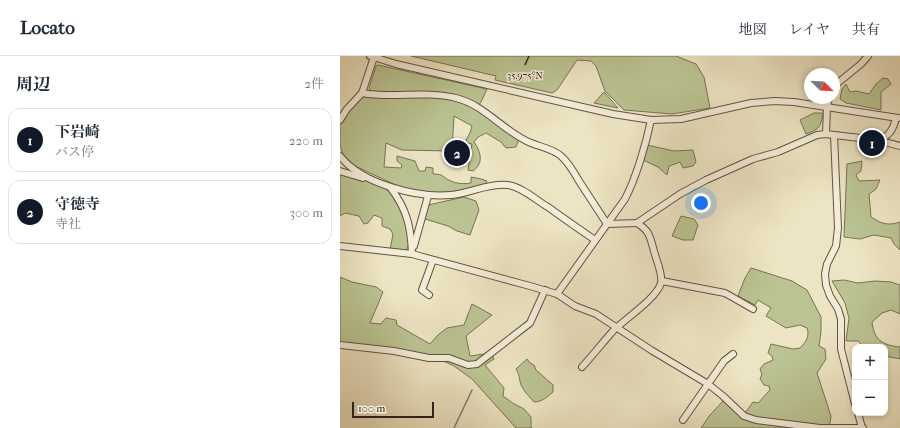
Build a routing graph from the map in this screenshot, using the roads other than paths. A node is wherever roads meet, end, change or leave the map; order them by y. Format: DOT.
graph roads {
  1 [pos="868,56"];
  2 [pos="372,57"];
  3 [pos="840,81"];
  4 [pos="362,92"];
  5 [pos="828,104"];
  6 [pos="827,107"];
  7 [pos="898,118"];
  8 [pos="340,120"];
  9 [pos="651,120"];
  10 [pos="826,134"];
  11 [pos="834,135"];
  12 [pos="877,140"];
  13 [pos="900,146"];
  14 [pos="340,156"];
  15 [pos="340,171"];
  16 [pos="374,181"];
  17 [pos="390,187"];
  18 [pos="428,196"];
  19 [pos="637,223"];
  20 [pos="607,224"];
  21 [pos="595,240"];
  22 [pos="340,246"];
  23 [pos="412,254"];
  24 [pos="432,260"];
  25 [pos="662,281"];
  26 [pos="545,290"];
  27 [pos="557,294"];
  28 [pos="430,295"];
  29 [pos="753,309"];
  30 [pos="618,328"];
  31 [pos="340,345"];
  32 [pos="733,354"];
  33 [pos="582,367"];
  34 [pos="708,384"];
  35 [pos="852,392"];
  36 [pos="859,416"];
  37 [pos="683,420"];
  38 [pos="862,428"];
  1 -- 3 [label="street"];
  2 -- 4 [label="street"];
  2 -- 9 [label="street"];
  4 -- 8 [label="street"];
  4 -- 20 [label="street"];
  5 -- 6 [label="street"];
  6 -- 7 [label="street"];
  6 -- 9 [label="street"];
  6 -- 10 [label="street"];
  7 -- 12 [label="street"];
  9 -- 20 [label="street"];
  10 -- 11 [label="street"];
  10 -- 19 [label="street"];
  11 -- 12 [label="street"];
  11 -- 35 [label="street"];
  12 -- 13 [label="street"];
  14 -- 16 [label="street"];
  15 -- 16 [label="street"];
  16 -- 17 [label="street"];
  17 -- 18 [label="street"];
  17 -- 23 [label="street"];
  18 -- 21 [label="street"];
  18 -- 23 [label="street"];
  19 -- 20 [label="street"];
  19 -- 25 [label="street"];
  20 -- 21 [label="street"];
  21 -- 27 [label="street"];
  22 -- 23 [label="street"];
  23 -- 24 [label="street"];
  24 -- 26 [label="street"];
  24 -- 28 [label="street"];
  25 -- 29 [label="street"];
  25 -- 30 [label="street"];
  26 -- 27 [label="street"];
  26 -- 31 [label="street"];
  27 -- 30 [label="street"];
  30 -- 33 [label="street"];
  30 -- 34 [label="street"];
  32 -- 34 [label="street"];
  34 -- 37 [label="street"];
  34 -- 38 [label="street"];
  36 -- 38 [label="street"];
}
